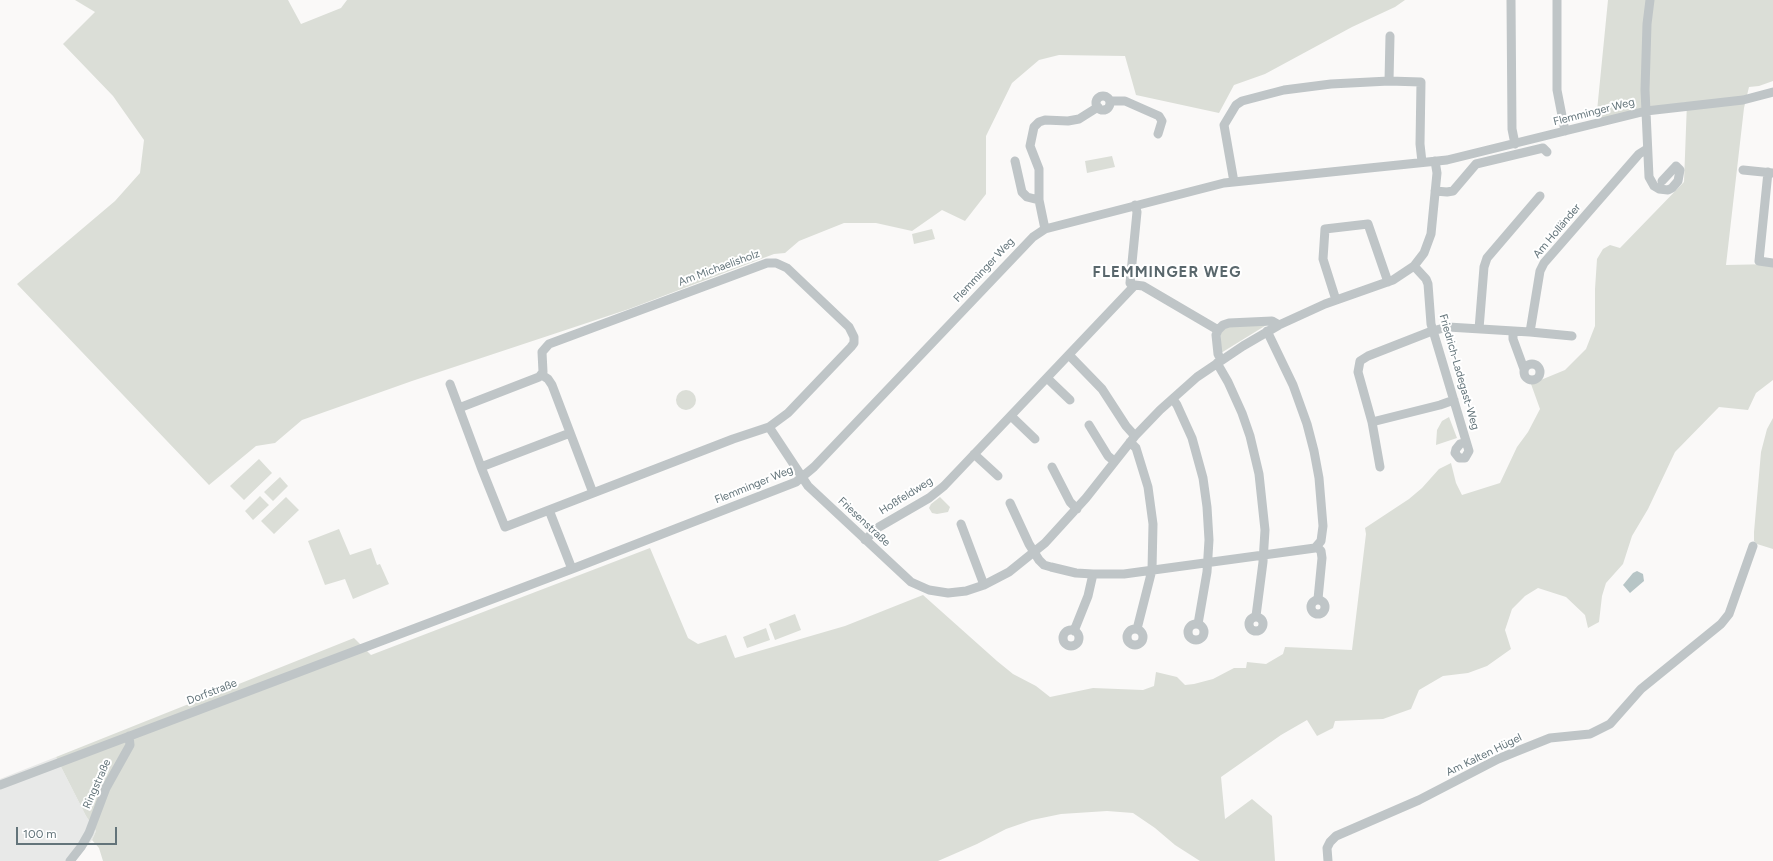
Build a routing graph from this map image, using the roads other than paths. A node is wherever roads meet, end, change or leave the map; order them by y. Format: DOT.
graph roads {
  1 [pos="1511,0"];
  2 [pos="1557,0"];
  3 [pos="1650,0"];
  4 [pos="1390,36"];
  5 [pos="1389,81"];
  6 [pos="1773,92"];
  7 [pos="1646,111"];
  8 [pos="1565,131"];
  9 [pos="1158,134"];
  10 [pos="1515,144"];
  11 [pos="1647,150"];
  12 [pos="1547,152"];
  13 [pos="1015,161"];
  14 [pos="1436,161"];
  15 [pos="1422,162"];
  16 [pos="1743,170"];
  17 [pos="1770,172"];
  18 [pos="1234,182"];
  19 [pos="1662,182"];
  20 [pos="1435,191"];
  21 [pos="1540,196"];
  22 [pos="1039,200"];
  23 [pos="1135,205"];
  24 [pos="1045,229"];
  25 [pos="1770,263"];
  26 [pos="1414,266"];
  27 [pos="1388,282"];
  28 [pos="1133,287"];
  29 [pos="1336,300"];
  30 [pos="1279,325"];
  31 [pos="1479,329"];
  32 [pos="1218,330"];
  33 [pos="1267,331"];
  34 [pos="1432,331"];
  35 [pos="1513,331"];
  36 [pos="1530,332"];
  37 [pos="1572,336"];
  38 [pos="1069,355"];
  39 [pos="1219,361"];
  40 [pos="1524,369"];
  41 [pos="542,375"];
  42 [pos="1047,378"];
  43 [pos="450,384"];
  44 [pos="1173,399"];
  45 [pos="1070,400"];
  46 [pos="1454,400"];
  47 [pos="459,408"];
  48 [pos="1011,416"];
  49 [pos="1372,422"];
  50 [pos="1089,426"];
  51 [pos="769,427"];
  52 [pos="570,433"];
  53 [pos="1035,439"];
  54 [pos="1133,439"];
  55 [pos="1466,442"];
  56 [pos="974,454"];
  57 [pos="1114,461"];
  58 [pos="481,467"];
  59 [pos="1052,467"];
  60 [pos="1380,467"];
  61 [pos="998,476"];
  62 [pos="802,478"];
  63 [pos="593,493"];
  64 [pos="1010,503"];
  65 [pos="1077,509"];
  66 [pos="549,510"];
  67 [pos="961,524"];
  68 [pos="865,540"];
  69 [pos="1752,546"];
  70 [pos="1317,547"];
  71 [pos="1034,553"];
  72 [pos="1264,556"];
  73 [pos="1208,563"];
  74 [pos="572,569"];
  75 [pos="1152,570"];
  76 [pos="1094,574"];
  77 [pos="984,585"];
  78 [pos="1318,599"];
  79 [pos="1256,616"];
  80 [pos="434,621"];
  81 [pos="1198,624"];
  82 [pos="1137,629"];
  83 [pos="1074,631"];
  84 [pos="129,736"];
  85 [pos="0,785"];
  86 [pos="70,861"];
  87 [pos="1328,861"];
  1 -- 10 [label="street"];
  2 -- 8 [label="street"];
  3 -- 7 [label="street"];
  4 -- 5 [label="street"];
  5 -- 15 [label="street"];
  5 -- 18 [label="street"];
  6 -- 7 [label="street, Flemminger Weg"];
  7 -- 8 [label="street, Flemminger Weg"];
  7 -- 11 [label="street"];
  8 -- 10 [label="street, Flemminger Weg"];
  9 -- 22 [label="street"];
  10 -- 14 [label="street, Flemminger Weg"];
  11 -- 19 [label="street"];
  11 -- 36 [label="street, Am Holländer"];
  12 -- 20 [label="street"];
  13 -- 22 [label="street"];
  14 -- 15 [label="street, Flemminger Weg"];
  14 -- 20 [label="street, Friesenstraße"];
  15 -- 18 [label="street, Flemminger Weg"];
  16 -- 17 [label="street"];
  17 -- 25 [label="street"];
  18 -- 23 [label="street, Flemminger Weg"];
  20 -- 26 [label="street, Friesenstraße"];
  21 -- 31 [label="street"];
  22 -- 24 [label="street"];
  23 -- 24 [label="street, Flemminger Weg"];
  23 -- 28 [label="street"];
  24 -- 62 [label="street, Flemminger Weg"];
  26 -- 27 [label="street, Friesenstraße"];
  26 -- 34 [label="street, Friedrich-Ladegast-Weg"];
  27 -- 29 [label="street, Friesenstraße"];
  27 -- 29 [label="street"];
  28 -- 32 [label="street"];
  28 -- 38 [label="street, Hoßfeldweg"];
  29 -- 30 [label="street, Friesenstraße"];
  30 -- 32 [label="street"];
  30 -- 33 [label="street, Friesenstraße"];
  31 -- 34 [label="street"];
  31 -- 35 [label="street"];
  32 -- 39 [label="street"];
  33 -- 39 [label="street, Friesenstraße"];
  33 -- 70 [label="street"];
  34 -- 46 [label="street, Friedrich-Ladegast-Weg"];
  34 -- 49 [label="street"];
  35 -- 36 [label="street"];
  35 -- 40 [label="street"];
  36 -- 37 [label="street"];
  38 -- 42 [label="street, Hoßfeldweg"];
  38 -- 54 [label="street"];
  39 -- 44 [label="street, Friesenstraße"];
  39 -- 72 [label="street"];
  41 -- 47 [label="street"];
  41 -- 51 [label="street, Am Michaelisholz"];
  41 -- 52 [label="street"];
  42 -- 45 [label="street"];
  42 -- 48 [label="street, Hoßfeldweg"];
  43 -- 47 [label="street, Am Michaelisholz"];
  44 -- 54 [label="street, Friesenstraße"];
  44 -- 73 [label="street"];
  46 -- 49 [label="street"];
  46 -- 55 [label="street, Friedrich-Ladegast-Weg"];
  47 -- 58 [label="street, Am Michaelisholz"];
  48 -- 53 [label="street"];
  48 -- 56 [label="street, Hoßfeldweg"];
  49 -- 60 [label="street"];
  50 -- 57 [label="street"];
  51 -- 62 [label="street"];
  51 -- 63 [label="street, Am Michaelisholz"];
  52 -- 58 [label="street"];
  52 -- 63 [label="street"];
  54 -- 57 [label="street, Friesenstraße"];
  54 -- 75 [label="street"];
  56 -- 61 [label="street"];
  56 -- 68 [label="street, Hoßfeldweg"];
  57 -- 65 [label="street, Friesenstraße"];
  58 -- 66 [label="street, Am Michaelisholz"];
  59 -- 65 [label="street"];
  62 -- 68 [label="street, Friesenstraße"];
  62 -- 74 [label="street, Flemminger Weg"];
  63 -- 66 [label="street, Am Michaelisholz"];
  64 -- 71 [label="street"];
  65 -- 71 [label="street, Friesenstraße"];
  66 -- 74 [label="street"];
  67 -- 77 [label="street"];
  68 -- 77 [label="street, Friesenstraße"];
  69 -- 87 [label="street, Am Kalten Hügel"];
  70 -- 72 [label="street"];
  70 -- 78 [label="street"];
  71 -- 76 [label="street"];
  71 -- 77 [label="street, Friesenstraße"];
  72 -- 73 [label="street"];
  72 -- 79 [label="street"];
  73 -- 75 [label="street"];
  73 -- 81 [label="street"];
  74 -- 80 [label="street, Flemminger Weg"];
  75 -- 76 [label="street"];
  75 -- 82 [label="street"];
  76 -- 83 [label="street"];
  80 -- 84 [label="street, Dorfstraße"];
  84 -- 85 [label="street, Dorfstraße"];
  84 -- 86 [label="street, Ringstraße"];
}
